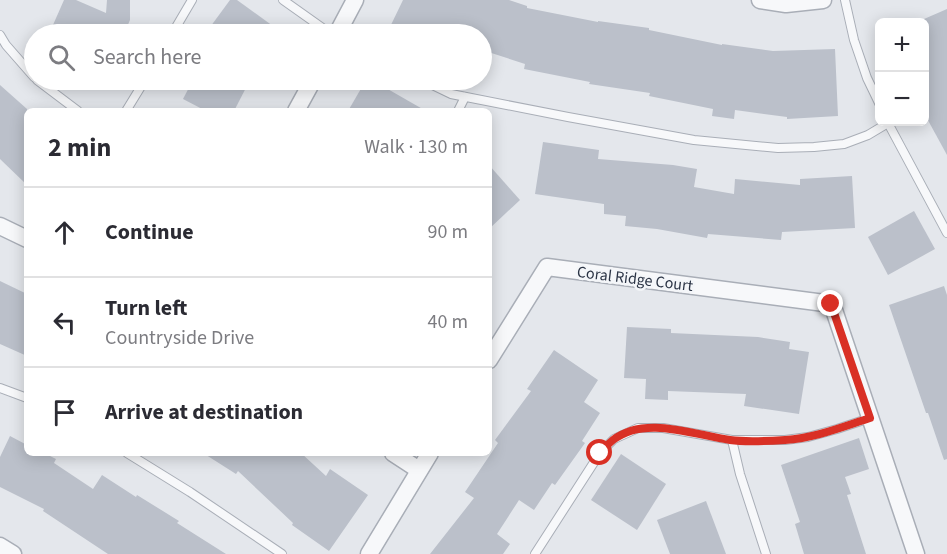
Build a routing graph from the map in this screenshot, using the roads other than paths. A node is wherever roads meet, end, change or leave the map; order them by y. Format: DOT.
graph roads {
  1 [pos="192,0"];
  2 [pos="283,0"];
  3 [pos="355,0"];
  4 [pos="760,0"];
  5 [pos="823,0"];
  6 [pos="845,0"];
  7 [pos="178,24"];
  8 [pos="317,24"];
  9 [pos="342,24"];
  10 [pos="0,35"];
  11 [pos="24,65"];
  12 [pos="51,90"];
  13 [pos="139,90"];
  14 [pos="308,90"];
  15 [pos="443,90"];
  16 [pos="875,96"];
  17 [pos="465,97"];
  18 [pos="74,108"];
  19 [pos="128,108"];
  20 [pos="298,108"];
  21 [pos="460,108"];
  22 [pos="881,126"];
  23 [pos="889,126"];
  24 [pos="0,226"];
  25 [pos="947,233"];
  26 [pos="24,238"];
  27 [pos="492,355"];
  28 [pos="0,388"];
  29 [pos="24,397"];
  30 [pos="870,418"];
  31 [pos="732,440"];
  32 [pos="132,456"];
  33 [pos="398,456"];
  34 [pos="428,456"];
  35 [pos="419,470"];
  36 [pos="0,546"];
  37 [pos="13,554"];
  38 [pos="282,554"];
  39 [pos="369,554"];
  40 [pos="535,554"];
  41 [pos="766,554"];
  42 [pos="916,554"];
  1 -- 7 [label="lane"];
  2 -- 8 [label="lane"];
  3 -- 9 [label="street"];
  4 -- 5 [label="street"];
  6 -- 16 [label="lane"];
  10 -- 11 [label="lane"];
  12 -- 18 [label="lane"];
  13 -- 19 [label="lane"];
  14 -- 20 [label="street"];
  15 -- 17 [label="lane"];
  17 -- 21 [label="lane"];
  17 -- 22 [label="lane"];
  23 -- 25 [label="lane"];
  24 -- 26 [label="street"];
  27 -- 30 [label="street, Coral Ridge Court"];
  28 -- 29 [label="lane"];
  30 -- 31 [label="lane"];
  30 -- 42 [label="street"];
  31 -- 40 [label="lane"];
  31 -- 41 [label="lane"];
  32 -- 38 [label="lane"];
  33 -- 35 [label="street"];
  34 -- 35 [label="street"];
  35 -- 39 [label="street"];
  36 -- 37 [label="street"];
}
